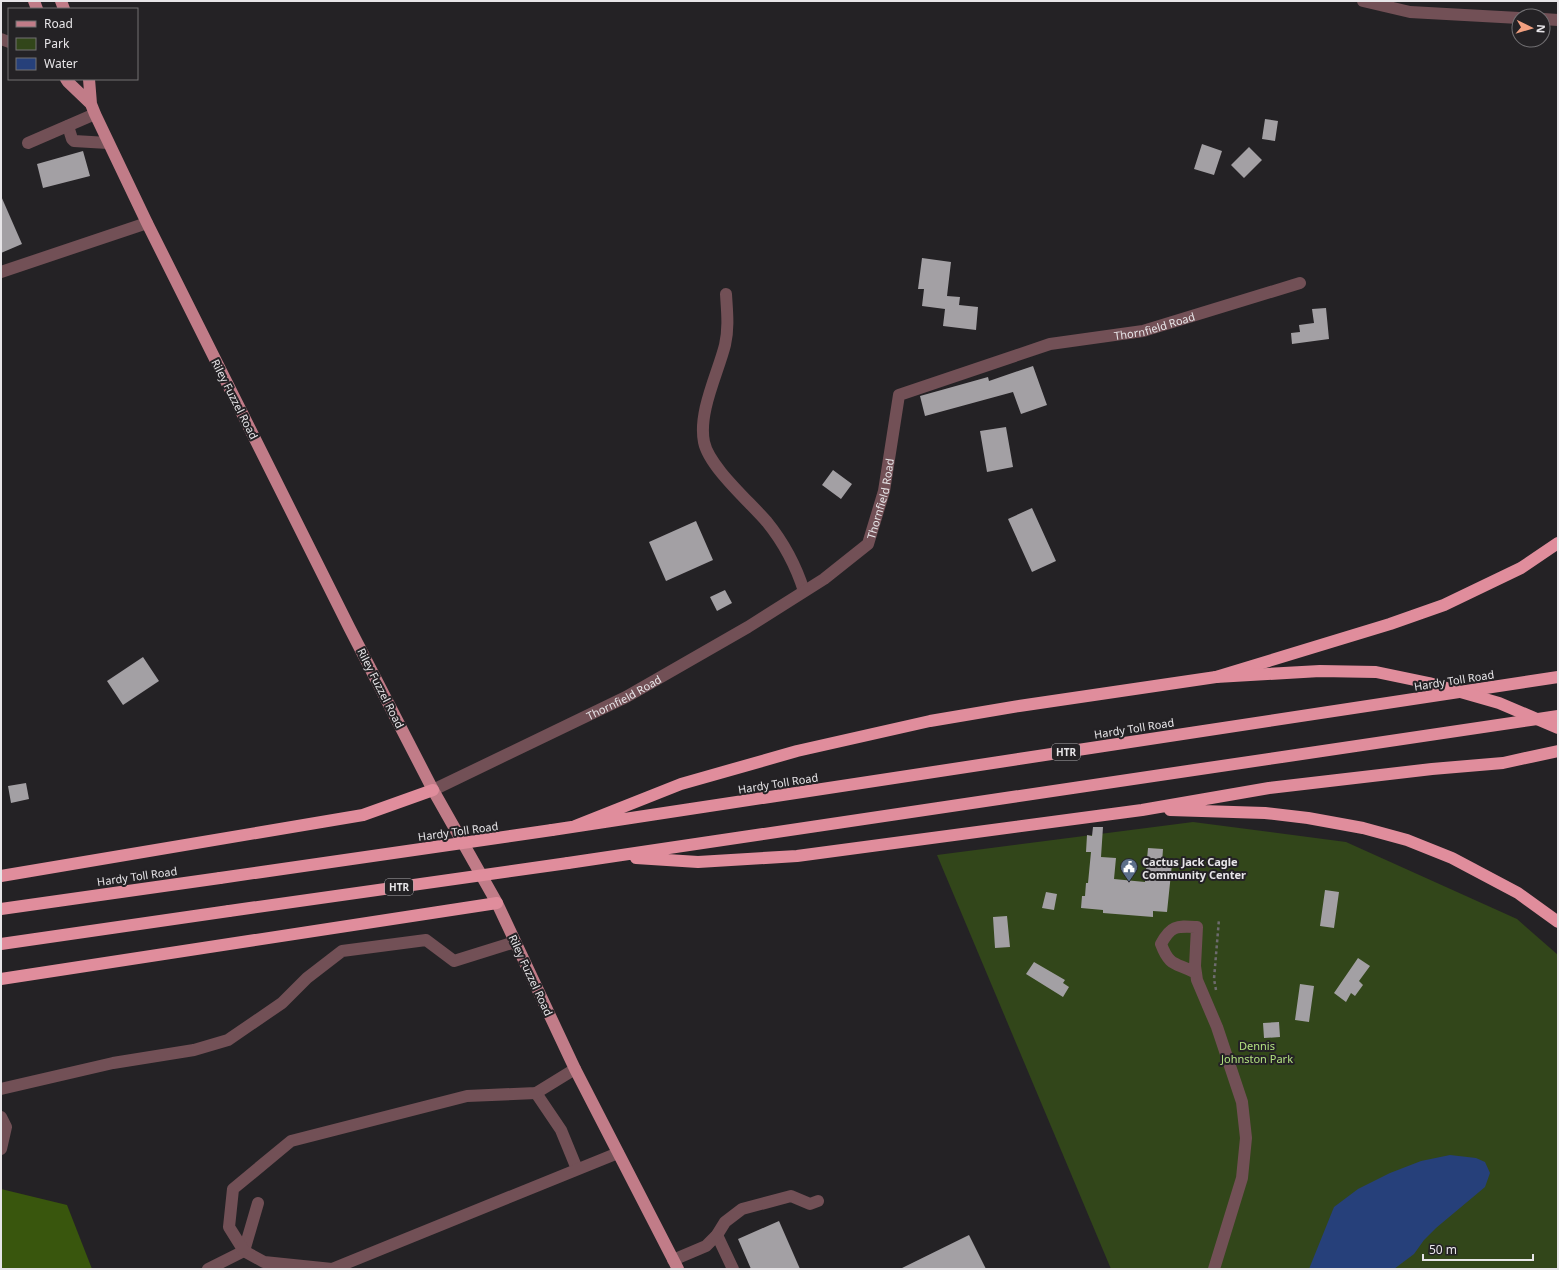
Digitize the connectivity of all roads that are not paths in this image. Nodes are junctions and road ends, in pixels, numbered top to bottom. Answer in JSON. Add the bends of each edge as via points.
{"nodes":[{"id":1,"x":1363,"y":1,"type":"edge"},
{"id":2,"x":1511,"y":18,"type":"edge"},
{"id":3,"x":67,"y":80,"type":"edge"},
{"id":4,"x":89,"y":80,"type":"edge"},
{"id":5,"x":93,"y":109,"type":"junction"},
{"id":6,"x":68,"y":126,"type":"junction"},
{"id":7,"x":28,"y":143,"type":"dead end"},
{"id":8,"x":108,"y":143,"type":"junction"},
{"id":9,"x":147,"y":223,"type":"junction"},
{"id":10,"x":1,"y":272,"type":"edge"},
{"id":11,"x":1300,"y":283,"type":"dead end"},
{"id":12,"x":726,"y":294,"type":"dead end"},
{"id":13,"x":1558,"y":543,"type":"edge"},
{"id":14,"x":804,"y":591,"type":"junction"},
{"id":15,"x":1216,"y":677,"type":"junction"},
{"id":16,"x":1558,"y":677,"type":"edge"},
{"id":17,"x":1558,"y":716,"type":"edge"},
{"id":18,"x":1558,"y":728,"type":"edge"},
{"id":19,"x":1558,"y":751,"type":"edge"},
{"id":20,"x":434,"y":790,"type":"junction"},
{"id":21,"x":1142,"y":810,"type":"junction"},
{"id":22,"x":575,"y":826,"type":"junction"},
{"id":23,"x":609,"y":857,"type":"junction"},
{"id":24,"x":1,"y":876,"type":"edge"},
{"id":25,"x":496,"y":903,"type":"junction"},
{"id":26,"x":1,"y":909,"type":"edge"},
{"id":27,"x":1558,"y":922,"type":"edge"},
{"id":28,"x":515,"y":942,"type":"junction"},
{"id":29,"x":1,"y":944,"type":"edge"},
{"id":30,"x":1196,"y":973,"type":"dead end"},
{"id":31,"x":1,"y":979,"type":"edge"},
{"id":32,"x":575,"y":1069,"type":"junction"},
{"id":33,"x":1,"y":1089,"type":"edge"},
{"id":34,"x":536,"y":1093,"type":"junction"},
{"id":35,"x":1,"y":1117,"type":"edge"},
{"id":36,"x":1,"y":1149,"type":"edge"},
{"id":37,"x":618,"y":1153,"type":"junction"},
{"id":38,"x":577,"y":1170,"type":"junction"},
{"id":39,"x":818,"y":1201,"type":"dead end"},
{"id":40,"x":258,"y":1203,"type":"dead end"},
{"id":41,"x":717,"y":1236,"type":"junction"},
{"id":42,"x":244,"y":1251,"type":"junction"},
{"id":43,"x":675,"y":1265,"type":"edge"},
{"id":44,"x":208,"y":1269,"type":"edge"},
{"id":45,"x":332,"y":1269,"type":"edge"},
{"id":46,"x":733,"y":1269,"type":"edge"},
{"id":47,"x":1214,"y":1269,"type":"edge"}],
"edges":[{"from":1,"to":2,"type":"street","via":[[1410,12]]},
{"from":3,"to":5,"type":"main road","name":"Riley Fuzzel Road"},
{"from":4,"to":5,"type":"main road","name":"Riley Fuzzel Road"},
{"from":5,"to":6,"type":"street"},
{"from":5,"to":8,"type":"main road","name":"Riley Fuzzel Road"},
{"from":6,"to":7,"type":"street"},
{"from":6,"to":8,"type":"street","via":[[74,141]]},
{"from":8,"to":9,"type":"main road","name":"Riley Fuzzel Road"},
{"from":9,"to":10,"type":"street"},
{"from":9,"to":20,"type":"main road","name":"Riley Fuzzel Road","via":[[349,627]]},
{"from":11,"to":14,"type":"street","name":"Thornfield Road","via":[[1143,331],[1050,344],[899,395],[884,491],[868,544],[824,579]]},
{"from":12,"to":14,"type":"street","via":[[728,325],[720,362],[709,393],[703,426],[704,444],[719,469],[768,523],[790,555]]},
{"from":13,"to":15,"type":"highway","bridge":true,"via":[[1521,568],[1444,605]]},
{"from":14,"to":20,"type":"street","name":"Thornfield Road","via":[[748,627],[626,697]]},
{"from":15,"to":18,"type":"highway","bridge":true,"via":[[1320,671],[1376,672],[1428,683],[1499,703]]},
{"from":15,"to":22,"type":"highway","via":[[930,721],[797,751],[681,784]]},
{"from":16,"to":22,"type":"highway","name":"Hardy Toll Road","number":"HTR"},
{"from":17,"to":23,"type":"highway","number":"HTR"},
{"from":19,"to":21,"type":"highway","via":[[1503,763],[1269,788]]},
{"from":20,"to":24,"type":"highway","via":[[363,815]]},
{"from":20,"to":25,"type":"main road","name":"Riley Fuzzel Road"},
{"from":21,"to":23,"type":"highway","via":[[796,856],[698,862]]},
{"from":21,"to":27,"type":"highway","via":[[1266,813],[1363,828],[1407,840],[1452,858],[1518,893]]},
{"from":22,"to":26,"type":"highway","name":"Hardy Toll Road","number":"HTR","bridge":true},
{"from":23,"to":29,"type":"highway","number":"HTR","bridge":true},
{"from":25,"to":28,"type":"main road","name":"Riley Fuzzel Road"},
{"from":25,"to":31,"type":"highway"},
{"from":28,"to":32,"type":"main road","name":"Riley Fuzzel Road"},
{"from":28,"to":33,"type":"street","via":[[454,961],[426,940],[342,951],[306,978],[282,1003],[228,1040],[194,1050],[113,1063]]},
{"from":30,"to":47,"type":"street","via":[[1242,1102],[1246,1138],[1242,1178]]},
{"from":32,"to":34,"type":"street"},
{"from":32,"to":37,"type":"main road","name":"Riley Fuzzel Road"},
{"from":34,"to":38,"type":"street","via":[[562,1130]]},
{"from":34,"to":42,"type":"street","via":[[467,1096],[291,1141],[233,1189],[229,1227]]},
{"from":35,"to":36,"type":"street","via":[[6,1127]]},
{"from":37,"to":38,"type":"street"},
{"from":37,"to":43,"type":"main road","name":"Riley Fuzzel Road"},
{"from":38,"to":45,"type":"street"},
{"from":39,"to":41,"type":"street","via":[[810,1204],[791,1196],[742,1209],[725,1222]]},
{"from":40,"to":42,"type":"street"},
{"from":41,"to":43,"type":"street"},
{"from":41,"to":46,"type":"street"},
{"from":42,"to":44,"type":"street"},
{"from":42,"to":45,"type":"street","via":[[264,1262]]}]}
